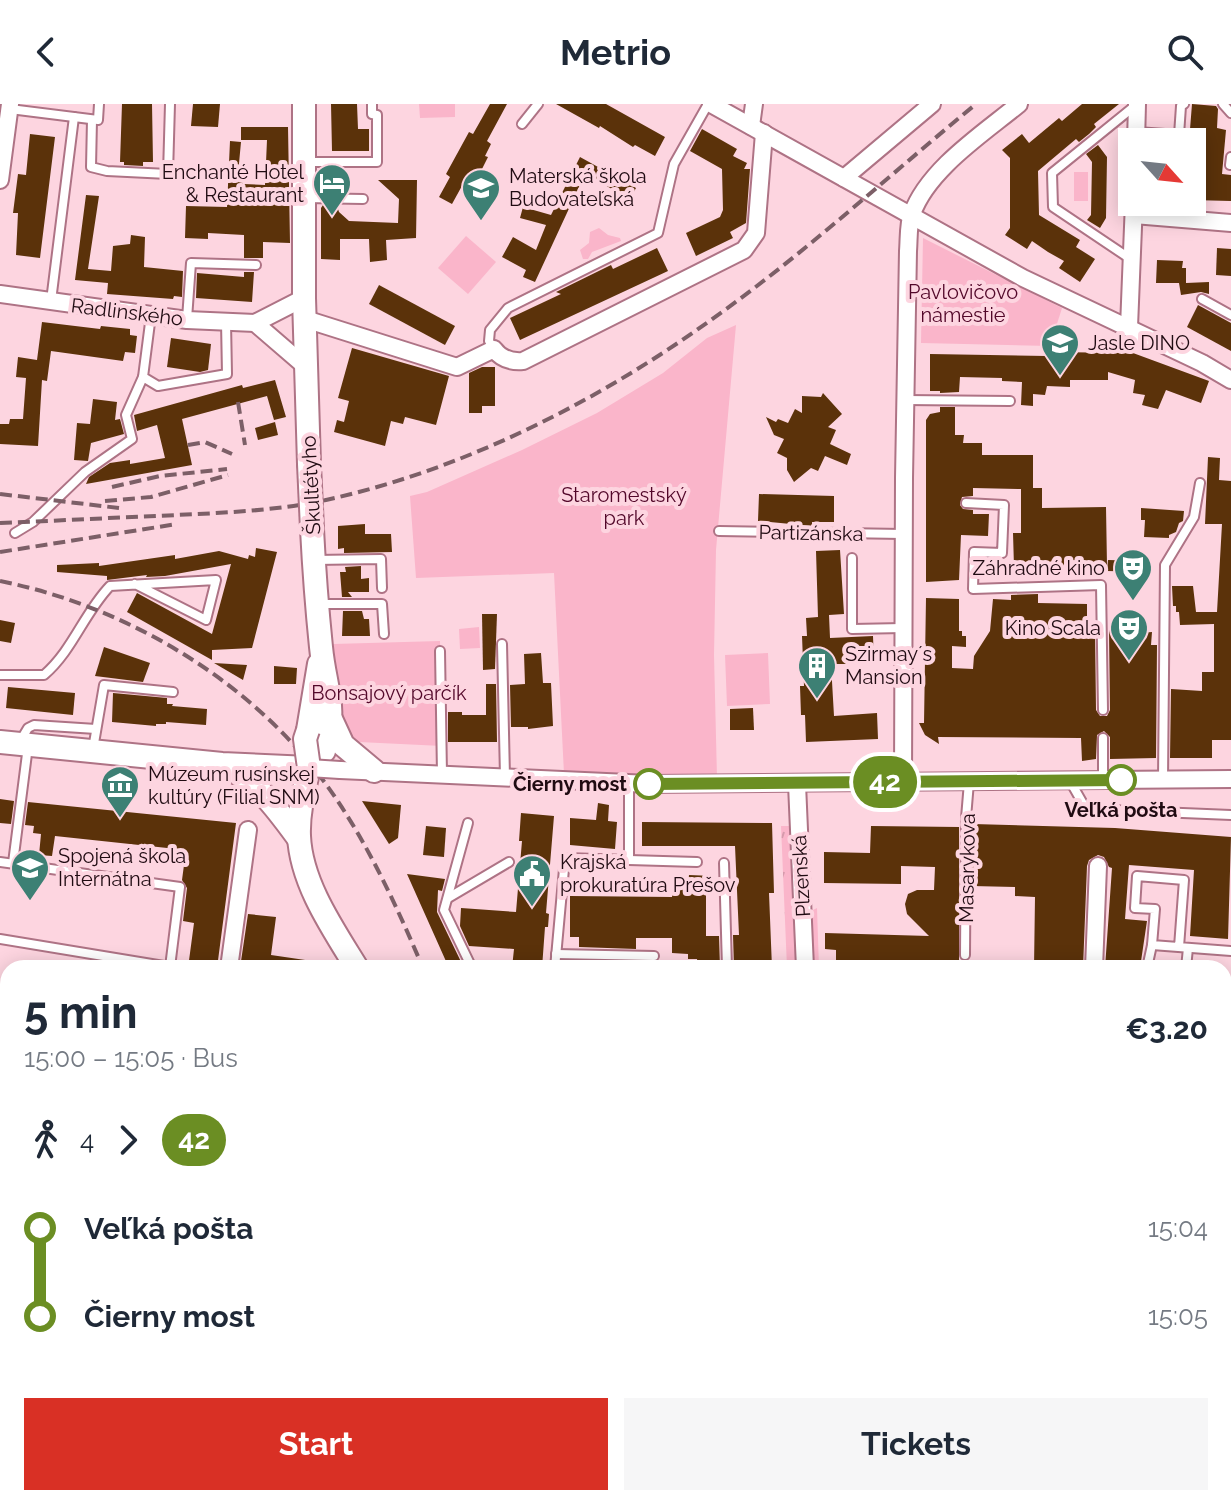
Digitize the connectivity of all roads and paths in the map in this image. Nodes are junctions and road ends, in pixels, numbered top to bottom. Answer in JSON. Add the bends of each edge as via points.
{"nodes":[{"id":1,"x":99,"y":104,"type":"edge"},
{"id":2,"x":170,"y":104,"type":"edge"},
{"id":3,"x":304,"y":104,"type":"edge"},
{"id":4,"x":372,"y":104,"type":"edge"},
{"id":5,"x":538,"y":104,"type":"edge"},
{"id":6,"x":710,"y":104,"type":"edge"},
{"id":7,"x":754,"y":104,"type":"edge"},
{"id":8,"x":932,"y":104,"type":"edge"},
{"id":9,"x":1019,"y":104,"type":"edge"},
{"id":10,"x":1137,"y":104,"type":"edge"},
{"id":11,"x":1184,"y":104,"type":"edge"},
{"id":12,"x":1223,"y":104,"type":"edge"},
{"id":13,"x":10,"y":106,"type":"edge"},
{"id":14,"x":1231,"y":113,"type":"edge"},
{"id":15,"x":74,"y":117,"type":"junction"},
{"id":16,"x":92,"y":120,"type":"junction"},
{"id":17,"x":522,"y":124,"type":"dead end"},
{"id":18,"x":1136,"y":128,"type":"edge"},
{"id":19,"x":1179,"y":128,"type":"edge"},
{"id":20,"x":757,"y":129,"type":"junction"},
{"id":21,"x":1231,"y":157,"type":"edge"},
{"id":22,"x":304,"y":162,"type":"junction"},
{"id":23,"x":1230,"y":165,"type":"edge"},
{"id":24,"x":844,"y":178,"type":"junction"},
{"id":25,"x":0,"y":180,"type":"edge"},
{"id":26,"x":304,"y":198,"type":"junction"},
{"id":27,"x":363,"y":199,"type":"dead end"},
{"id":28,"x":912,"y":214,"type":"junction"},
{"id":29,"x":1134,"y":216,"type":"edge"},
{"id":30,"x":1182,"y":216,"type":"edge"},
{"id":31,"x":1231,"y":223,"type":"edge"},
{"id":32,"x":1132,"y":260,"type":"junction"},
{"id":33,"x":256,"y":265,"type":"dead end"},
{"id":34,"x":0,"y":294,"type":"edge"},
{"id":35,"x":1202,"y":299,"type":"dead end"},
{"id":36,"x":51,"y":302,"type":"junction"},
{"id":37,"x":304,"y":309,"type":"junction"},
{"id":38,"x":151,"y":315,"type":"junction"},
{"id":39,"x":1231,"y":315,"type":"edge"},
{"id":40,"x":187,"y":320,"type":"junction"},
{"id":41,"x":226,"y":322,"type":"junction"},
{"id":42,"x":255,"y":323,"type":"junction"},
{"id":43,"x":1129,"y":327,"type":"junction"},
{"id":44,"x":494,"y":349,"type":"junction"},
{"id":45,"x":306,"y":367,"type":"junction"},
{"id":46,"x":143,"y":377,"type":"junction"},
{"id":47,"x":1231,"y":380,"type":"edge"},
{"id":48,"x":905,"y":400,"type":"junction"},
{"id":49,"x":1010,"y":401,"type":"dead end"},
{"id":50,"x":1200,"y":483,"type":"dead end"},
{"id":51,"x":966,"y":503,"type":"dead end"},
{"id":52,"x":719,"y":531,"type":"dead end"},
{"id":53,"x":15,"y":533,"type":"dead end"},
{"id":54,"x":903,"y":534,"type":"junction"},
{"id":55,"x":852,"y":558,"type":"dead end"},
{"id":56,"x":314,"y":560,"type":"junction"},
{"id":57,"x":135,"y":584,"type":"junction"},
{"id":58,"x":382,"y":588,"type":"dead end"},
{"id":59,"x":318,"y":604,"type":"junction"},
{"id":60,"x":903,"y":628,"type":"junction"},
{"id":61,"x":384,"y":634,"type":"dead end"},
{"id":62,"x":502,"y":644,"type":"dead end"},
{"id":63,"x":321,"y":651,"type":"junction"},
{"id":64,"x":440,"y":651,"type":"dead end"},
{"id":65,"x":0,"y":675,"type":"edge"},
{"id":66,"x":173,"y":692,"type":"dead end"},
{"id":67,"x":1103,"y":710,"type":"dead end"},
{"id":68,"x":331,"y":719,"type":"junction"},
{"id":69,"x":96,"y":729,"type":"junction"},
{"id":70,"x":1103,"y":738,"type":"dead end"},
{"id":71,"x":16,"y":743,"type":"edge"},
{"id":72,"x":93,"y":752,"type":"junction"},
{"id":73,"x":317,"y":759,"type":"junction"},
{"id":74,"x":222,"y":764,"type":"junction"},
{"id":75,"x":374,"y":771,"type":"junction"},
{"id":76,"x":442,"y":774,"type":"junction"},
{"id":77,"x":505,"y":778,"type":"junction"},
{"id":78,"x":1231,"y":779,"type":"edge"},
{"id":79,"x":1070,"y":780,"type":"junction"},
{"id":80,"x":1103,"y":780,"type":"junction"},
{"id":81,"x":1163,"y":780,"type":"junction"},
{"id":82,"x":969,"y":781,"type":"junction"},
{"id":83,"x":903,"y":782,"type":"junction"},
{"id":84,"x":629,"y":783,"type":"junction"},
{"id":85,"x":797,"y":784,"type":"junction"},
{"id":86,"x":1231,"y":815,"type":"edge"},
{"id":87,"x":468,"y":823,"type":"dead end"},
{"id":88,"x":299,"y":828,"type":"junction"},
{"id":89,"x":248,"y":830,"type":"dead end"},
{"id":90,"x":629,"y":860,"type":"junction"},
{"id":91,"x":0,"y":862,"type":"edge"},
{"id":92,"x":509,"y":862,"type":"dead end"},
{"id":93,"x":697,"y":862,"type":"dead end"},
{"id":94,"x":13,"y":863,"type":"junction"},
{"id":95,"x":724,"y":863,"type":"dead end"},
{"id":96,"x":1098,"y":866,"type":"dead end"},
{"id":97,"x":448,"y":898,"type":"junction"},
{"id":98,"x":0,"y":939,"type":"edge"},
{"id":99,"x":1152,"y":945,"type":"junction"},
{"id":100,"x":1184,"y":948,"type":"junction"},
{"id":101,"x":1231,"y":951,"type":"edge"},
{"id":102,"x":556,"y":954,"type":"junction"},
{"id":103,"x":965,"y":955,"type":"dead end"},
{"id":104,"x":654,"y":956,"type":"dead end"},
{"id":105,"x":128,"y":960,"type":"edge"},
{"id":106,"x":171,"y":960,"type":"edge"},
{"id":107,"x":230,"y":960,"type":"edge"},
{"id":108,"x":352,"y":960,"type":"edge"},
{"id":109,"x":468,"y":960,"type":"edge"},
{"id":110,"x":556,"y":960,"type":"edge"},
{"id":111,"x":727,"y":960,"type":"edge"},
{"id":112,"x":805,"y":960,"type":"edge"},
{"id":113,"x":1094,"y":960,"type":"edge"},
{"id":114,"x":1149,"y":960,"type":"edge"},
{"id":115,"x":1185,"y":960,"type":"edge"}],
"edges":[{"from":1,"to":16,"type":"lane","via":[[98,120]]},
{"from":2,"to":16,"type":"lane","via":[[168,174],[91,167]]},
{"from":3,"to":22,"type":"street","name":"Škultétyho"},
{"from":4,"to":22,"type":"lane","via":[[372,114],[377,115],[377,162]]},
{"from":5,"to":17,"type":"lane"},
{"from":6,"to":20,"type":"street"},
{"from":6,"to":44,"type":"lane","via":[[674,164],[658,233],[508,308],[490,330]]},
{"from":7,"to":20,"type":"street"},
{"from":8,"to":24,"type":"street"},
{"from":9,"to":28,"type":"street","via":[[946,165]]},
{"from":10,"to":18,"type":"street"},
{"from":10,"to":32,"type":"lane","via":[[1052,173],[1053,207]]},
{"from":11,"to":19,"type":"lane"},
{"from":12,"to":14,"type":"lane"},
{"from":13,"to":15,"type":"lane"},
{"from":13,"to":25,"type":"street"},
{"from":15,"to":16,"type":"lane"},
{"from":15,"to":36,"type":"lane"},
{"from":20,"to":24,"type":"street"},
{"from":20,"to":44,"type":"street","via":[[756,233],[744,250],[523,361],[512,362]]},
{"from":21,"to":23,"type":"lane"},
{"from":22,"to":26,"type":"street","name":"Škultétyho"},
{"from":24,"to":28,"type":"street"},
{"from":26,"to":27,"type":"lane"},
{"from":26,"to":37,"type":"street","name":"Škultétyho"},
{"from":28,"to":43,"type":"street","via":[[1023,278]]},
{"from":28,"to":48,"type":"street"},
{"from":29,"to":32,"type":"street"},
{"from":30,"to":31,"type":"street"},
{"from":32,"to":43,"type":"street"},
{"from":33,"to":40,"type":"lane","via":[[191,263]]},
{"from":34,"to":36,"type":"street","name":"Radlinského"},
{"from":35,"to":39,"type":"lane"},
{"from":36,"to":38,"type":"street","name":"Radlinského"},
{"from":37,"to":42,"type":"street","name":"Radlinského"},
{"from":37,"to":44,"type":"street","via":[[457,367]]},
{"from":37,"to":45,"type":"street","name":"Škultétyho"},
{"from":38,"to":40,"type":"street","name":"Radlinského"},
{"from":38,"to":46,"type":"lane"},
{"from":40,"to":41,"type":"street","name":"Radlinského"},
{"from":41,"to":42,"type":"street","name":"Radlinského"},
{"from":41,"to":46,"type":"lane","via":[[227,374],[158,386]]},
{"from":42,"to":45,"type":"street"},
{"from":43,"to":47,"type":"street"},
{"from":45,"to":56,"type":"street","name":"Škultétyho","bridge":true},
{"from":46,"to":53,"type":"lane","via":[[126,415],[132,439]]},
{"from":48,"to":49,"type":"lane"},
{"from":48,"to":54,"type":"street"},
{"from":50,"to":81,"type":"lane","via":[[1194,517],[1165,565]]},
{"from":51,"to":67,"type":"lane","via":[[1004,505],[1002,553],[974,552],[973,589],[1101,585]]},
{"from":52,"to":54,"type":"lane","name":"Partizánska"},
{"from":54,"to":60,"type":"street"},
{"from":55,"to":60,"type":"lane","via":[[852,629]]},
{"from":56,"to":58,"type":"lane","via":[[381,559]]},
{"from":56,"to":59,"type":"street","name":"Škultétyho"},
{"from":57,"to":57,"type":"lane","via":[[148,583],[216,580],[206,620]]},
{"from":57,"to":65,"type":"lane","via":[[110,586],[65,654],[44,675]]},
{"from":59,"to":61,"type":"lane","via":[[382,604]]},
{"from":59,"to":63,"type":"street","name":"Škultétyho"},
{"from":60,"to":83,"type":"street"},
{"from":62,"to":77,"type":"lane"},
{"from":63,"to":68,"type":"street","name":"Škultétyho"},
{"from":63,"to":73,"type":"street","name":"Škultétyho","bridge":true,"via":[[305,739]]},
{"from":64,"to":76,"type":"lane"},
{"from":66,"to":69,"type":"lane","via":[[104,685]]},
{"from":68,"to":73,"type":"street","name":"Škultétyho"},
{"from":68,"to":75,"type":"street","via":[[343,745]]},
{"from":69,"to":71,"type":"lane","via":[[31,725]]},
{"from":69,"to":72,"type":"lane"},
{"from":70,"to":80,"type":"lane"},
{"from":71,"to":72,"type":"street"},
{"from":71,"to":94,"type":"lane"},
{"from":72,"to":74,"type":"street"},
{"from":73,"to":74,"type":"street"},
{"from":73,"to":75,"type":"street","bridge":true,"via":[[340,770]]},
{"from":73,"to":88,"type":"street"},
{"from":74,"to":88,"type":"street","via":[[243,775]]},
{"from":75,"to":76,"type":"street"},
{"from":76,"to":77,"type":"street"},
{"from":77,"to":84,"type":"street"},
{"from":78,"to":81,"type":"street"},
{"from":79,"to":80,"type":"street"},
{"from":79,"to":82,"type":"street"},
{"from":79,"to":86,"type":"lane","via":[[1086,809]]},
{"from":80,"to":81,"type":"street"},
{"from":82,"to":83,"type":"street"},
{"from":82,"to":103,"type":"lane","name":"Masarykova"},
{"from":83,"to":85,"type":"street"},
{"from":84,"to":85,"type":"street"},
{"from":84,"to":90,"type":"lane"},
{"from":85,"to":112,"type":"street","name":"Plzenská"},
{"from":87,"to":97,"type":"lane"},
{"from":88,"to":108,"type":"street","via":[[308,877]]},
{"from":89,"to":107,"type":"street"},
{"from":90,"to":93,"type":"lane"},
{"from":90,"to":102,"type":"lane","via":[[565,858]]},
{"from":91,"to":94,"type":"lane"},
{"from":92,"to":97,"type":"lane"},
{"from":94,"to":106,"type":"lane","via":[[180,887]]},
{"from":95,"to":111,"type":"lane"},
{"from":96,"to":113,"type":"street","via":[[1092,895]]},
{"from":97,"to":109,"type":"lane","via":[[444,910]]},
{"from":98,"to":105,"type":"lane"},
{"from":99,"to":100,"type":"lane"},
{"from":99,"to":100,"type":"lane","via":[[1155,909],[1135,908],[1137,876],[1184,880]]},
{"from":99,"to":114,"type":"lane"},
{"from":100,"to":101,"type":"lane"},
{"from":100,"to":115,"type":"lane"},
{"from":102,"to":104,"type":"lane"},
{"from":102,"to":110,"type":"lane"}]}
